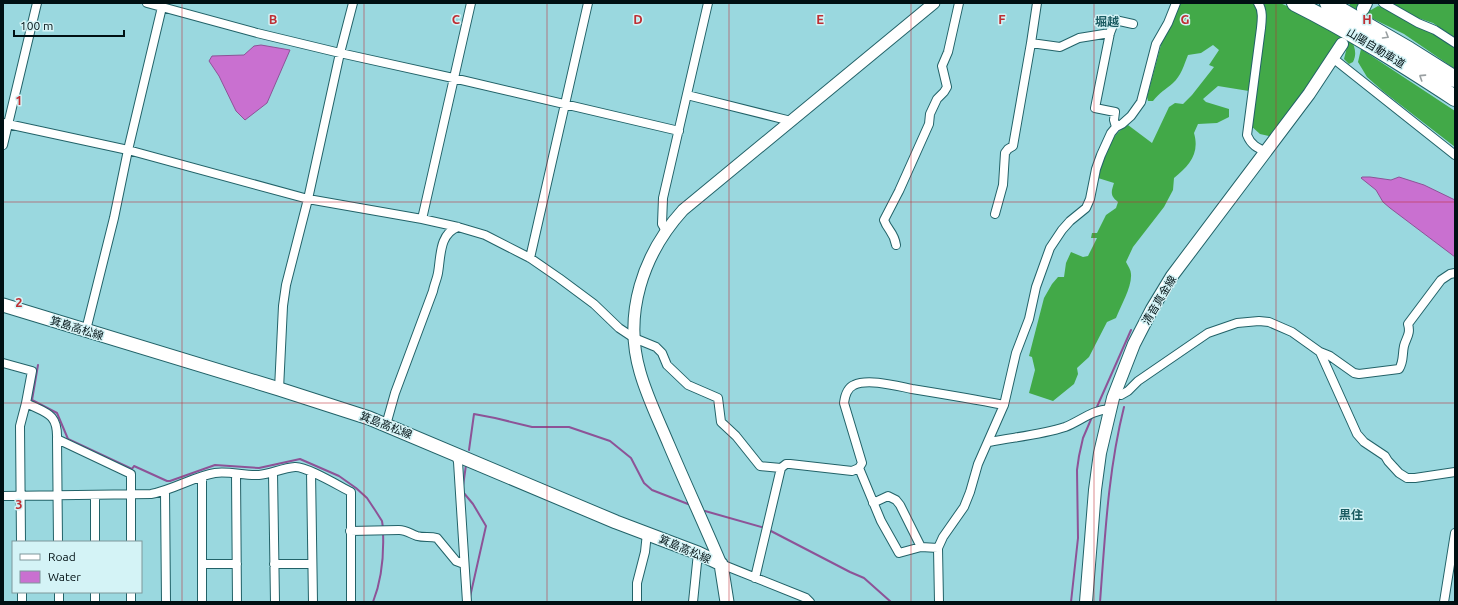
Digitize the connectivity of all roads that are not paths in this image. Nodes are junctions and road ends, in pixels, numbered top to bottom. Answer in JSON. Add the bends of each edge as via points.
{"nodes":[{"id":1,"x":37,"y":3,"type":"edge"},
{"id":2,"x":147,"y":3,"type":"edge"},
{"id":3,"x":353,"y":3,"type":"edge"},
{"id":4,"x":471,"y":3,"type":"edge"},
{"id":5,"x":588,"y":3,"type":"edge"},
{"id":6,"x":708,"y":3,"type":"edge"},
{"id":7,"x":934,"y":3,"type":"edge"},
{"id":8,"x":959,"y":3,"type":"edge"},
{"id":9,"x":1037,"y":3,"type":"edge"},
{"id":10,"x":1176,"y":3,"type":"edge"},
{"id":11,"x":1258,"y":3,"type":"edge"},
{"id":12,"x":1295,"y":3,"type":"edge"},
{"id":13,"x":1328,"y":3,"type":"edge"},
{"id":14,"x":1383,"y":3,"type":"edge"},
{"id":15,"x":162,"y":7,"type":"junction"},
{"id":16,"x":1133,"y":24,"type":"dead end"},
{"id":17,"x":1110,"y":32,"type":"junction"},
{"id":18,"x":1031,"y":43,"type":"junction"},
{"id":19,"x":1455,"y":43,"type":"edge"},
{"id":20,"x":1342,"y":44,"type":"dead end"},
{"id":21,"x":340,"y":53,"type":"junction"},
{"id":22,"x":1334,"y":59,"type":"junction"},
{"id":23,"x":453,"y":78,"type":"junction"},
{"id":24,"x":1455,"y":79,"type":"edge"},
{"id":25,"x":687,"y":94,"type":"junction"},
{"id":26,"x":1455,"y":98,"type":"edge"},
{"id":27,"x":566,"y":104,"type":"junction"},
{"id":28,"x":791,"y":121,"type":"junction"},
{"id":29,"x":5,"y":123,"type":"edge"},
{"id":30,"x":1116,"y":126,"type":"junction"},
{"id":31,"x":678,"y":131,"type":"junction"},
{"id":32,"x":3,"y":145,"type":"edge"},
{"id":33,"x":128,"y":150,"type":"junction"},
{"id":34,"x":1266,"y":152,"type":"junction"},
{"id":35,"x":1455,"y":155,"type":"edge"},
{"id":36,"x":308,"y":199,"type":"junction"},
{"id":37,"x":995,"y":214,"type":"dead end"},
{"id":38,"x":422,"y":219,"type":"junction"},
{"id":39,"x":458,"y":227,"type":"junction"},
{"id":40,"x":666,"y":231,"type":"junction"},
{"id":41,"x":896,"y":245,"type":"dead end"},
{"id":42,"x":530,"y":258,"type":"junction"},
{"id":43,"x":1455,"y":273,"type":"edge"},
{"id":44,"x":3,"y":305,"type":"edge"},
{"id":45,"x":86,"y":330,"type":"junction"},
{"id":46,"x":634,"y":338,"type":"junction"},
{"id":47,"x":1320,"y":352,"type":"junction"},
{"id":48,"x":3,"y":363,"type":"edge"},
{"id":49,"x":279,"y":389,"type":"junction"},
{"id":50,"x":1115,"y":393,"type":"junction"},
{"id":51,"x":26,"y":403,"type":"junction"},
{"id":52,"x":1004,"y":405,"type":"junction"},
{"id":53,"x":1101,"y":410,"type":"junction"},
{"id":54,"x":386,"y":424,"type":"junction"},
{"id":55,"x":57,"y":439,"type":"junction"},
{"id":56,"x":989,"y":442,"type":"junction"},
{"id":57,"x":456,"y":454,"type":"junction"},
{"id":58,"x":781,"y":468,"type":"junction"},
{"id":59,"x":859,"y":468,"type":"junction"},
{"id":60,"x":311,"y":472,"type":"junction"},
{"id":61,"x":1455,"y":472,"type":"edge"},
{"id":62,"x":273,"y":473,"type":"junction"},
{"id":63,"x":236,"y":474,"type":"junction"},
{"id":64,"x":202,"y":477,"type":"junction"},
{"id":65,"x":165,"y":491,"type":"junction"},
{"id":66,"x":58,"y":495,"type":"junction"},
{"id":67,"x":95,"y":495,"type":"junction"},
{"id":68,"x":132,"y":495,"type":"junction"},
{"id":69,"x":3,"y":496,"type":"edge"},
{"id":70,"x":21,"y":496,"type":"junction"},
{"id":71,"x":874,"y":503,"type":"junction"},
{"id":72,"x":350,"y":531,"type":"junction"},
{"id":73,"x":647,"y":533,"type":"junction"},
{"id":74,"x":1455,"y":533,"type":"edge"},
{"id":75,"x":21,"y":541,"type":"edge"},
{"id":76,"x":58,"y":541,"type":"edge"},
{"id":77,"x":95,"y":541,"type":"edge"},
{"id":78,"x":131,"y":541,"type":"edge"},
{"id":79,"x":921,"y":547,"type":"junction"},
{"id":80,"x":938,"y":548,"type":"junction"},
{"id":81,"x":698,"y":553,"type":"junction"},
{"id":82,"x":202,"y":564,"type":"junction"},
{"id":83,"x":237,"y":564,"type":"junction"},
{"id":84,"x":274,"y":564,"type":"junction"},
{"id":85,"x":312,"y":564,"type":"junction"},
{"id":86,"x":464,"y":564,"type":"junction"},
{"id":87,"x":721,"y":564,"type":"junction"},
{"id":88,"x":755,"y":578,"type":"junction"},
{"id":89,"x":166,"y":602,"type":"edge"},
{"id":90,"x":202,"y":602,"type":"edge"},
{"id":91,"x":237,"y":602,"type":"edge"},
{"id":92,"x":274,"y":602,"type":"edge"},
{"id":93,"x":313,"y":602,"type":"edge"},
{"id":94,"x":351,"y":602,"type":"edge"},
{"id":95,"x":467,"y":602,"type":"edge"},
{"id":96,"x":637,"y":602,"type":"edge"},
{"id":97,"x":693,"y":602,"type":"edge"},
{"id":98,"x":727,"y":602,"type":"edge"},
{"id":99,"x":810,"y":602,"type":"edge"},
{"id":100,"x":815,"y":602,"type":"edge"},
{"id":101,"x":939,"y":602,"type":"edge"},
{"id":102,"x":1086,"y":602,"type":"edge"},
{"id":103,"x":1444,"y":602,"type":"edge"}],
"edges":[{"from":1,"to":29,"type":"street"},
{"from":2,"to":15,"type":"street"},
{"from":3,"to":21,"type":"street"},
{"from":4,"to":23,"type":"street"},
{"from":5,"to":27,"type":"street"},
{"from":6,"to":25,"type":"street"},
{"from":7,"to":28,"type":"street"},
{"from":8,"to":41,"type":"street","via":[[948,52],[942,66],[947,87],[937,99],[930,114],[929,124],[884,220],[893,233]]},
{"from":9,"to":18,"type":"street"},
{"from":10,"to":30,"type":"street","via":[[1156,44],[1141,102],[1131,116]]},
{"from":11,"to":34,"type":"street","via":[[1262,22],[1247,135],[1255,147]]},
{"from":26,"to":12,"type":"highway","name":"山陽自動車道","one_way":true,"via":[[1363,40]]},
{"from":13,"to":24,"type":"highway","name":"山陽自動車道","one_way":true},
{"from":14,"to":19,"type":"street"},
{"from":15,"to":21,"type":"street"},
{"from":15,"to":33,"type":"street"},
{"from":16,"to":17,"type":"street","via":[[1115,20]]},
{"from":17,"to":18,"type":"street","via":[[1079,38],[1060,47]]},
{"from":17,"to":30,"type":"street","via":[[1095,108],[1115,112]]},
{"from":18,"to":37,"type":"street","via":[[1013,146],[1005,153],[1003,185]]},
{"from":20,"to":22,"type":"main road","name":"清音真金線"},
{"from":21,"to":23,"type":"street"},
{"from":21,"to":36,"type":"street"},
{"from":22,"to":34,"type":"main road","name":"清音真金線"},
{"from":22,"to":35,"type":"street"},
{"from":23,"to":27,"type":"street"},
{"from":23,"to":38,"type":"street"},
{"from":25,"to":28,"type":"street"},
{"from":25,"to":31,"type":"street"},
{"from":27,"to":31,"type":"street"},
{"from":27,"to":42,"type":"street"},
{"from":28,"to":40,"type":"street","via":[[683,210]]},
{"from":29,"to":32,"type":"street"},
{"from":29,"to":33,"type":"street"},
{"from":30,"to":52,"type":"street","via":[[1101,155],[1086,208],[1066,226],[1050,248],[1036,287],[1029,320],[1016,353]]},
{"from":31,"to":40,"type":"street","via":[[663,198],[662,224]]},
{"from":33,"to":36,"type":"street"},
{"from":33,"to":45,"type":"street"},
{"from":34,"to":50,"type":"main road","name":"清音真金線","via":[[1172,276],[1134,344]]},
{"from":36,"to":38,"type":"street"},
{"from":36,"to":49,"type":"street","via":[[286,285]]},
{"from":38,"to":39,"type":"street"},
{"from":39,"to":42,"type":"street","via":[[486,235]]},
{"from":39,"to":54,"type":"street","via":[[451,229],[443,243],[438,274]]},
{"from":40,"to":46,"type":"street","via":[[642,277],[634,314]]},
{"from":42,"to":46,"type":"street","via":[[594,304],[619,328]]},
{"from":43,"to":47,"type":"street","via":[[1441,280],[1408,324],[1409,336],[1399,369],[1354,373]]},
{"from":44,"to":45,"type":"main road","name":"箕島高松線"},
{"from":45,"to":49,"type":"main road","name":"箕島高松線"},
{"from":46,"to":58,"type":"street","via":[[656,347],[667,365],[688,385],[718,398],[720,422],[736,436],[760,466]]},
{"from":46,"to":87,"type":"street","via":[[639,371],[645,388]]},
{"from":47,"to":50,"type":"street","via":[[1279,325],[1259,321],[1237,323],[1208,334],[1138,381],[1122,395]]},
{"from":47,"to":61,"type":"street","via":[[1357,434],[1385,456],[1399,474],[1415,478]]},
{"from":48,"to":51,"type":"street","via":[[32,371]]},
{"from":49,"to":54,"type":"main road","name":"箕島高松線"},
{"from":50,"to":53,"type":"main road","name":"清音真金線"},
{"from":51,"to":55,"type":"street","via":[[52,416],[58,428]]},
{"from":51,"to":70,"type":"street","via":[[20,426]]},
{"from":52,"to":56,"type":"street"},
{"from":52,"to":59,"type":"street","via":[[881,384],[854,384],[846,393],[844,403],[862,463]]},
{"from":53,"to":56,"type":"street","via":[[1053,431]]},
{"from":53,"to":102,"type":"main road","name":"清音真金線","via":[[1102,439]]},
{"from":54,"to":57,"type":"main road","name":"箕島高松線"},
{"from":55,"to":66,"type":"street"},
{"from":55,"to":68,"type":"street","via":[[131,474]]},
{"from":56,"to":80,"type":"street","via":[[978,464],[964,506],[943,536]]},
{"from":57,"to":73,"type":"main road","name":"箕島高松線"},
{"from":57,"to":86,"type":"street"},
{"from":58,"to":59,"type":"street","via":[[786,464],[852,471]]},
{"from":58,"to":88,"type":"street"},
{"from":59,"to":71,"type":"street"},
{"from":60,"to":62,"type":"street","via":[[296,467]]},
{"from":60,"to":72,"type":"street","via":[[350,492]]},
{"from":60,"to":85,"type":"street"},
{"from":62,"to":63,"type":"street"},
{"from":62,"to":84,"type":"street"},
{"from":63,"to":64,"type":"street","via":[[216,473]]},
{"from":63,"to":83,"type":"street"},
{"from":64,"to":65,"type":"street"},
{"from":64,"to":82,"type":"street"},
{"from":65,"to":68,"type":"street"},
{"from":65,"to":89,"type":"street"},
{"from":66,"to":67,"type":"street"},
{"from":66,"to":70,"type":"street"},
{"from":66,"to":76,"type":"street"},
{"from":67,"to":68,"type":"street"},
{"from":67,"to":77,"type":"street"},
{"from":68,"to":78,"type":"street"},
{"from":69,"to":70,"type":"street"},
{"from":70,"to":75,"type":"street"},
{"from":71,"to":79,"type":"street","via":[[888,496],[896,500]]},
{"from":71,"to":79,"type":"street","via":[[898,554]]},
{"from":72,"to":86,"type":"street","via":[[405,530],[418,536],[437,538],[456,561]]},
{"from":72,"to":94,"type":"street"},
{"from":73,"to":81,"type":"main road","name":"箕島高松線"},
{"from":73,"to":96,"type":"street","via":[[637,583]]},
{"from":74,"to":103,"type":"street"},
{"from":79,"to":80,"type":"street"},
{"from":80,"to":101,"type":"street"},
{"from":81,"to":87,"type":"main road","name":"箕島高松線"},
{"from":81,"to":97,"type":"street"},
{"from":82,"to":83,"type":"street"},
{"from":82,"to":90,"type":"street"},
{"from":83,"to":91,"type":"street"},
{"from":84,"to":85,"type":"street"},
{"from":84,"to":92,"type":"street"},
{"from":85,"to":93,"type":"street"},
{"from":86,"to":95,"type":"street"},
{"from":87,"to":88,"type":"street"},
{"from":87,"to":98,"type":"main road","name":"箕島高松線"},
{"from":88,"to":99,"type":"street","via":[[806,598]]},
{"from":99,"to":100,"type":"street"}]}
